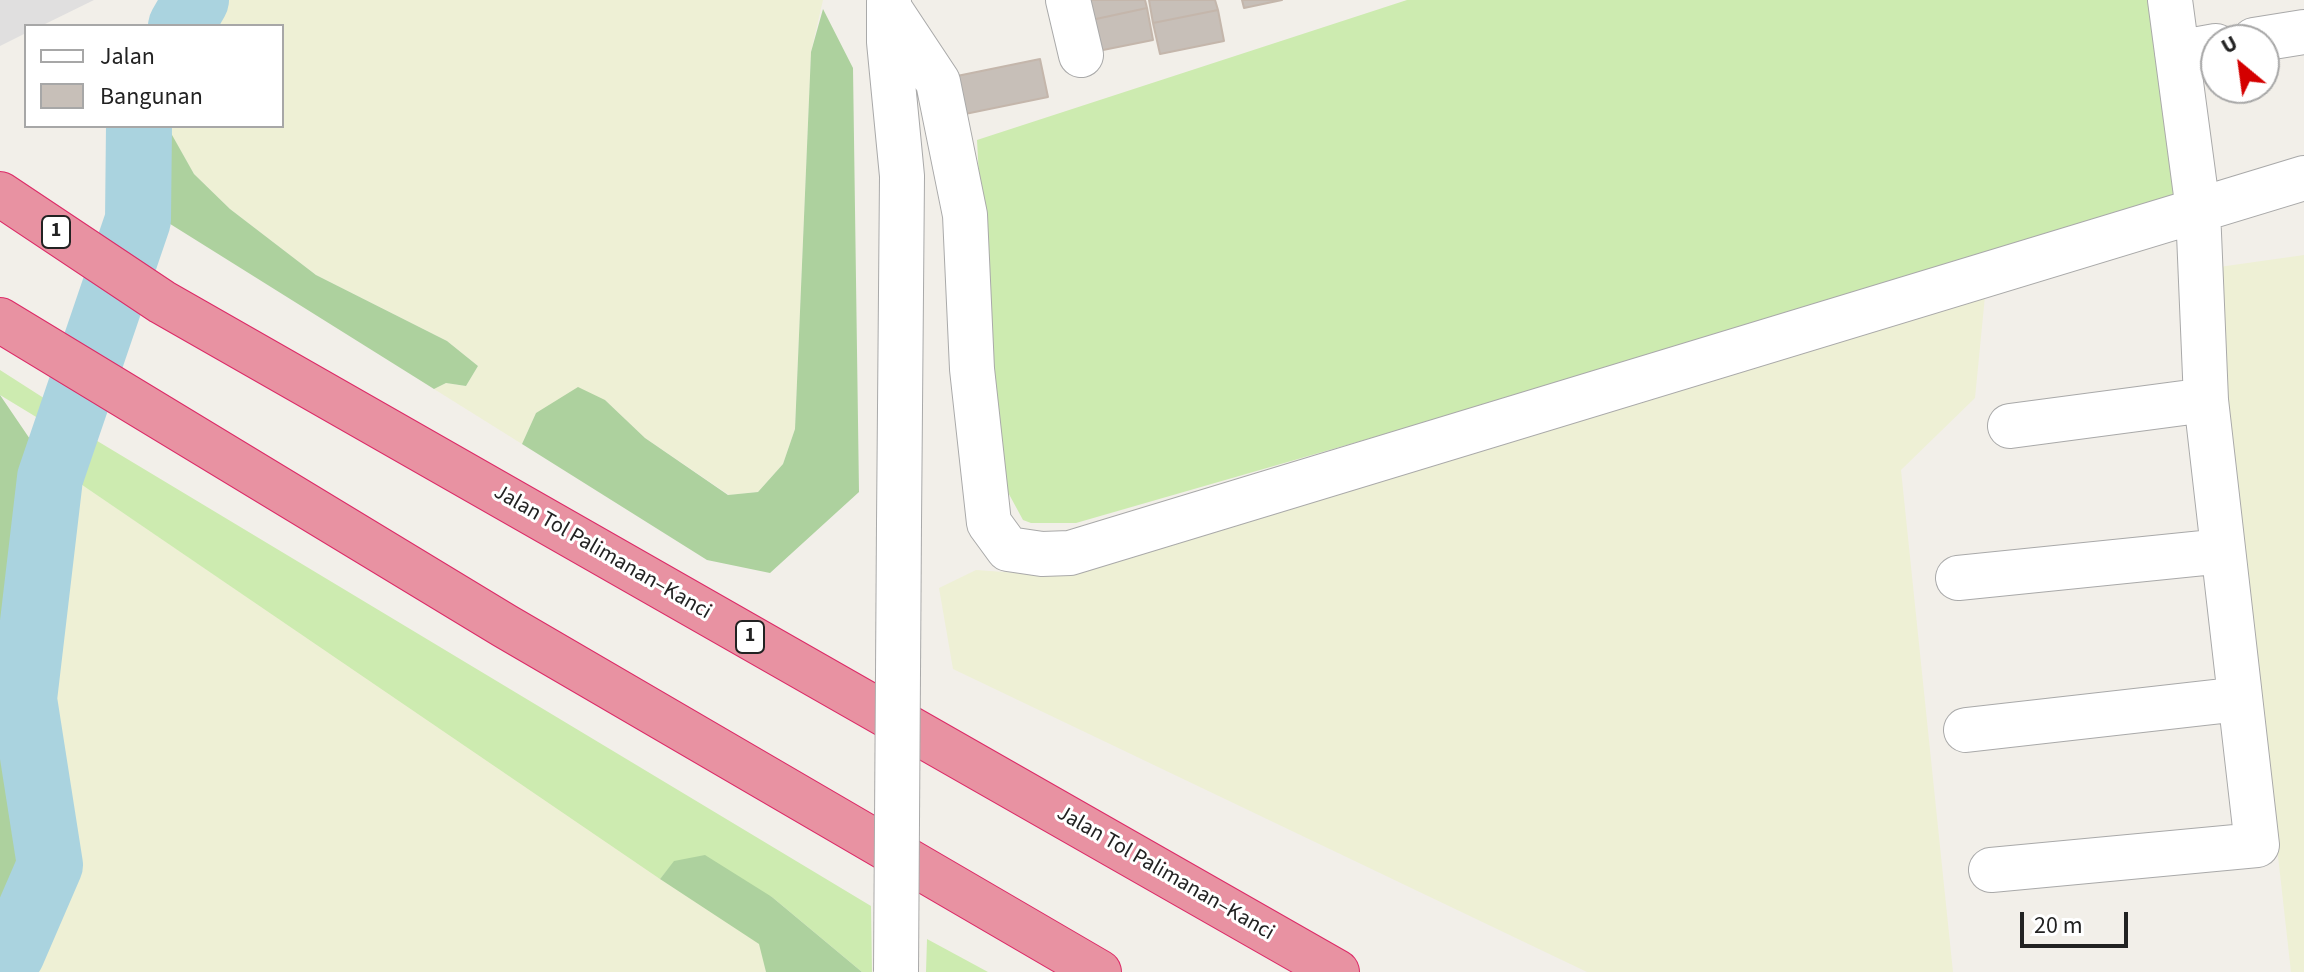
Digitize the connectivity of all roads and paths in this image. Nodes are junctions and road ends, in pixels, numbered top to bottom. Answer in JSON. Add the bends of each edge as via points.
{"nodes":[{"id":1,"x":1068,"y":0,"type":"edge"},
{"id":2,"x":2170,"y":0,"type":"edge"},
{"id":3,"x":889,"y":4,"type":"edge"},
{"id":4,"x":2304,"y":32,"type":"edge"},
{"id":5,"x":2280,"y":36,"type":"edge"},
{"id":6,"x":2196,"y":49,"type":"edge"},
{"id":7,"x":1081,"y":55,"type":"dead end"},
{"id":8,"x":2304,"y":178,"type":"edge"},
{"id":9,"x":0,"y":194,"type":"edge"},
{"id":10,"x":2198,"y":210,"type":"junction"},
{"id":11,"x":0,"y":320,"type":"edge"},
{"id":12,"x":2206,"y":400,"type":"junction"},
{"id":13,"x":2010,"y":426,"type":"dead end"},
{"id":14,"x":2223,"y":551,"type":"junction"},
{"id":15,"x":1958,"y":578,"type":"dead end"},
{"id":16,"x":2240,"y":699,"type":"junction"},
{"id":17,"x":1966,"y":730,"type":"dead end"},
{"id":18,"x":1991,"y":870,"type":"dead end"},
{"id":19,"x":1336,"y":971,"type":"edge"},
{"id":20,"x":896,"y":972,"type":"edge"},
{"id":21,"x":1099,"y":972,"type":"edge"}],
"edges":[{"from":1,"to":7,"type":"street"},
{"from":2,"to":6,"type":"street"},
{"from":3,"to":10,"type":"street","via":[[938,82],[965,215],[972,369],[989,523],[1008,549],[1070,553]]},
{"from":3,"to":20,"type":"street","bridge":true,"via":[[902,176]]},
{"from":4,"to":5,"type":"street"},
{"from":6,"to":10,"type":"street"},
{"from":8,"to":10,"type":"street"},
{"from":9,"to":19,"type":"highway","name":"Jalan Tol Palimanan–Kanci","number":"1","via":[[162,302]]},
{"from":10,"to":12,"type":"street"},
{"from":11,"to":21,"type":"highway","via":[[505,626]]},
{"from":12,"to":13,"type":"street"},
{"from":12,"to":14,"type":"street"},
{"from":14,"to":15,"type":"street"},
{"from":14,"to":16,"type":"street"},
{"from":16,"to":17,"type":"street"},
{"from":16,"to":18,"type":"street","via":[[2257,845]]}]}
